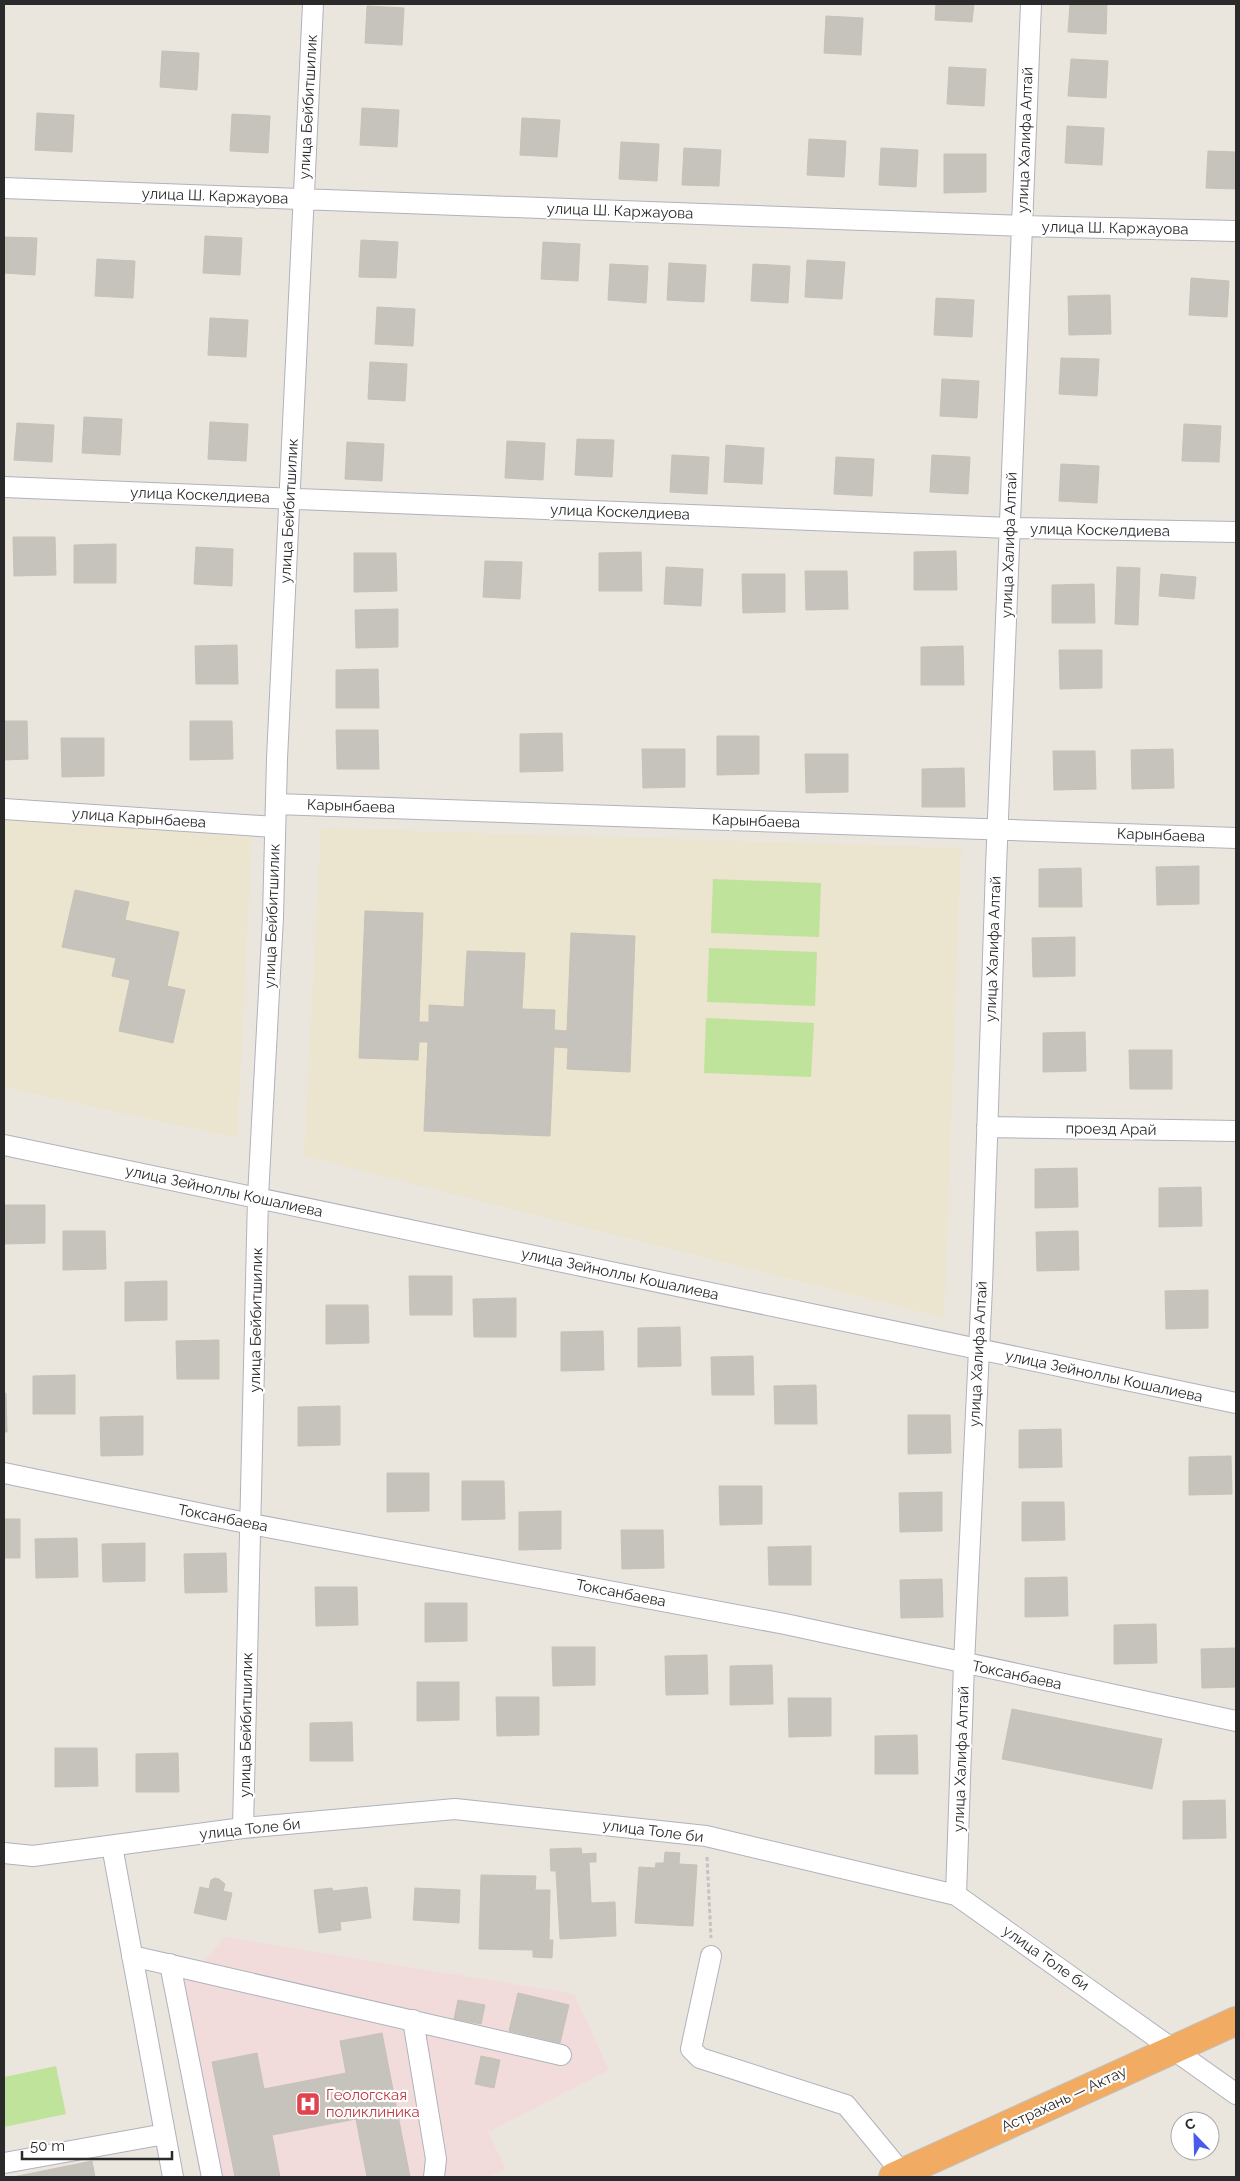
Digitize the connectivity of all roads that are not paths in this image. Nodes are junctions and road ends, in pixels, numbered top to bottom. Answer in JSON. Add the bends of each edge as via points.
{"nodes":[{"id":1,"x":313,"y":4,"type":"edge"},
{"id":2,"x":1031,"y":4,"type":"edge"},
{"id":3,"x":4,"y":188,"type":"edge"},
{"id":4,"x":304,"y":199,"type":"junction"},
{"id":5,"x":1022,"y":226,"type":"junction"},
{"id":6,"x":1236,"y":231,"type":"edge"},
{"id":7,"x":4,"y":487,"type":"edge"},
{"id":8,"x":289,"y":498,"type":"junction"},
{"id":9,"x":1010,"y":528,"type":"junction"},
{"id":10,"x":1236,"y":532,"type":"edge"},
{"id":11,"x":276,"y":804,"type":"junction"},
{"id":12,"x":4,"y":809,"type":"edge"},
{"id":13,"x":275,"y":827,"type":"junction"},
{"id":14,"x":998,"y":830,"type":"junction"},
{"id":15,"x":1236,"y":838,"type":"edge"},
{"id":16,"x":987,"y":1127,"type":"junction"},
{"id":17,"x":1236,"y":1131,"type":"edge"},
{"id":18,"x":4,"y":1146,"type":"edge"},
{"id":19,"x":258,"y":1197,"type":"junction"},
{"id":20,"x":978,"y":1350,"type":"junction"},
{"id":21,"x":1236,"y":1403,"type":"edge"},
{"id":22,"x":4,"y":1473,"type":"edge"},
{"id":23,"x":251,"y":1524,"type":"junction"},
{"id":24,"x":964,"y":1664,"type":"junction"},
{"id":25,"x":1236,"y":1721,"type":"edge"},
{"id":26,"x":243,"y":1828,"type":"junction"},
{"id":27,"x":112,"y":1846,"type":"junction"},
{"id":28,"x":4,"y":1853,"type":"edge"},
{"id":29,"x":956,"y":1895,"type":"junction"},
{"id":30,"x":132,"y":1956,"type":"junction"},
{"id":31,"x":711,"y":1956,"type":"road end"},
{"id":32,"x":170,"y":1964,"type":"junction"},
{"id":33,"x":413,"y":2020,"type":"junction"},
{"id":34,"x":1236,"y":2022,"type":"edge"},
{"id":35,"x":1173,"y":2049,"type":"junction"},
{"id":36,"x":561,"y":2055,"type":"dead end"},
{"id":37,"x":1236,"y":2094,"type":"edge"},
{"id":38,"x":164,"y":2134,"type":"junction"},
{"id":39,"x":4,"y":2163,"type":"edge"},
{"id":40,"x":897,"y":2175,"type":"edge"},
{"id":41,"x":173,"y":2177,"type":"edge"},
{"id":42,"x":212,"y":2177,"type":"edge"},
{"id":43,"x":434,"y":2177,"type":"edge"}],
"edges":[{"from":1,"to":4,"type":"street","name":"улица Бейбитшилик"},
{"from":2,"to":5,"type":"street","name":"улица Халифа Алтай"},
{"from":3,"to":4,"type":"street","name":"улица Ш. Каржауова"},
{"from":4,"to":5,"type":"street","name":"улица Ш. Каржауова"},
{"from":4,"to":8,"type":"street","name":"улица Бейбитшилик"},
{"from":5,"to":6,"type":"street","name":"улица Ш. Каржауова"},
{"from":5,"to":9,"type":"street","name":"улица Халифа Алтай"},
{"from":7,"to":8,"type":"street","name":"улица Коскелдиева"},
{"from":8,"to":9,"type":"street","name":"улица Коскелдиева"},
{"from":8,"to":11,"type":"street","name":"улица Бейбитшилик"},
{"from":9,"to":10,"type":"street","name":"улица Коскелдиева"},
{"from":9,"to":14,"type":"street","name":"улица Халифа Алтай"},
{"from":11,"to":13,"type":"street","name":"улица Бейбитшилик"},
{"from":11,"to":14,"type":"street","name":"Карынбаева"},
{"from":12,"to":13,"type":"street","name":"улица Карынбаева"},
{"from":13,"to":19,"type":"street","name":"улица Бейбитшилик"},
{"from":14,"to":15,"type":"street","name":"Карынбаева"},
{"from":14,"to":16,"type":"street","name":"улица Халифа Алтай"},
{"from":16,"to":17,"type":"street","name":"проезд Арай"},
{"from":16,"to":20,"type":"street","name":"улица Халифа Алтай"},
{"from":18,"to":19,"type":"street","name":"улица Зейноллы Кошалиева"},
{"from":19,"to":20,"type":"street","name":"улица Зейноллы Кошалиева"},
{"from":19,"to":23,"type":"street","name":"улица Бейбитшилик"},
{"from":20,"to":21,"type":"street","name":"улица Зейноллы Кошалиева"},
{"from":20,"to":24,"type":"street","name":"улица Халифа Алтай"},
{"from":22,"to":23,"type":"street","name":"Токсанбаева"},
{"from":23,"to":24,"type":"street","name":"Токсанбаева","via":[[785,1624]]},
{"from":23,"to":26,"type":"street","name":"улица Бейбитшилик"},
{"from":24,"to":25,"type":"street","name":"Токсанбаева"},
{"from":24,"to":29,"type":"street","name":"улица Халифа Алтай"},
{"from":26,"to":27,"type":"street","name":"улица Толе би"},
{"from":26,"to":29,"type":"street","name":"улица Толе би","via":[[455,1809],[706,1836]]},
{"from":27,"to":28,"type":"street","name":"улица Толе би","via":[[33,1856]]},
{"from":27,"to":30,"type":"street"},
{"from":29,"to":35,"type":"street","name":"улица Толе би"},
{"from":30,"to":32,"type":"street"},
{"from":30,"to":38,"type":"street"},
{"from":31,"to":40,"type":"street","via":[[691,2049],[700,2058],[846,2105]]},
{"from":32,"to":33,"type":"street"},
{"from":32,"to":42,"type":"street"},
{"from":33,"to":36,"type":"street"},
{"from":33,"to":43,"type":"street","via":[[436,2159]]},
{"from":34,"to":35,"type":"highway","name":"Астрахань — Актау"},
{"from":35,"to":37,"type":"street","name":"улица Толе би"},
{"from":35,"to":40,"type":"highway","name":"Астрахань — Актау"},
{"from":38,"to":39,"type":"street"},
{"from":38,"to":41,"type":"street"}]}
